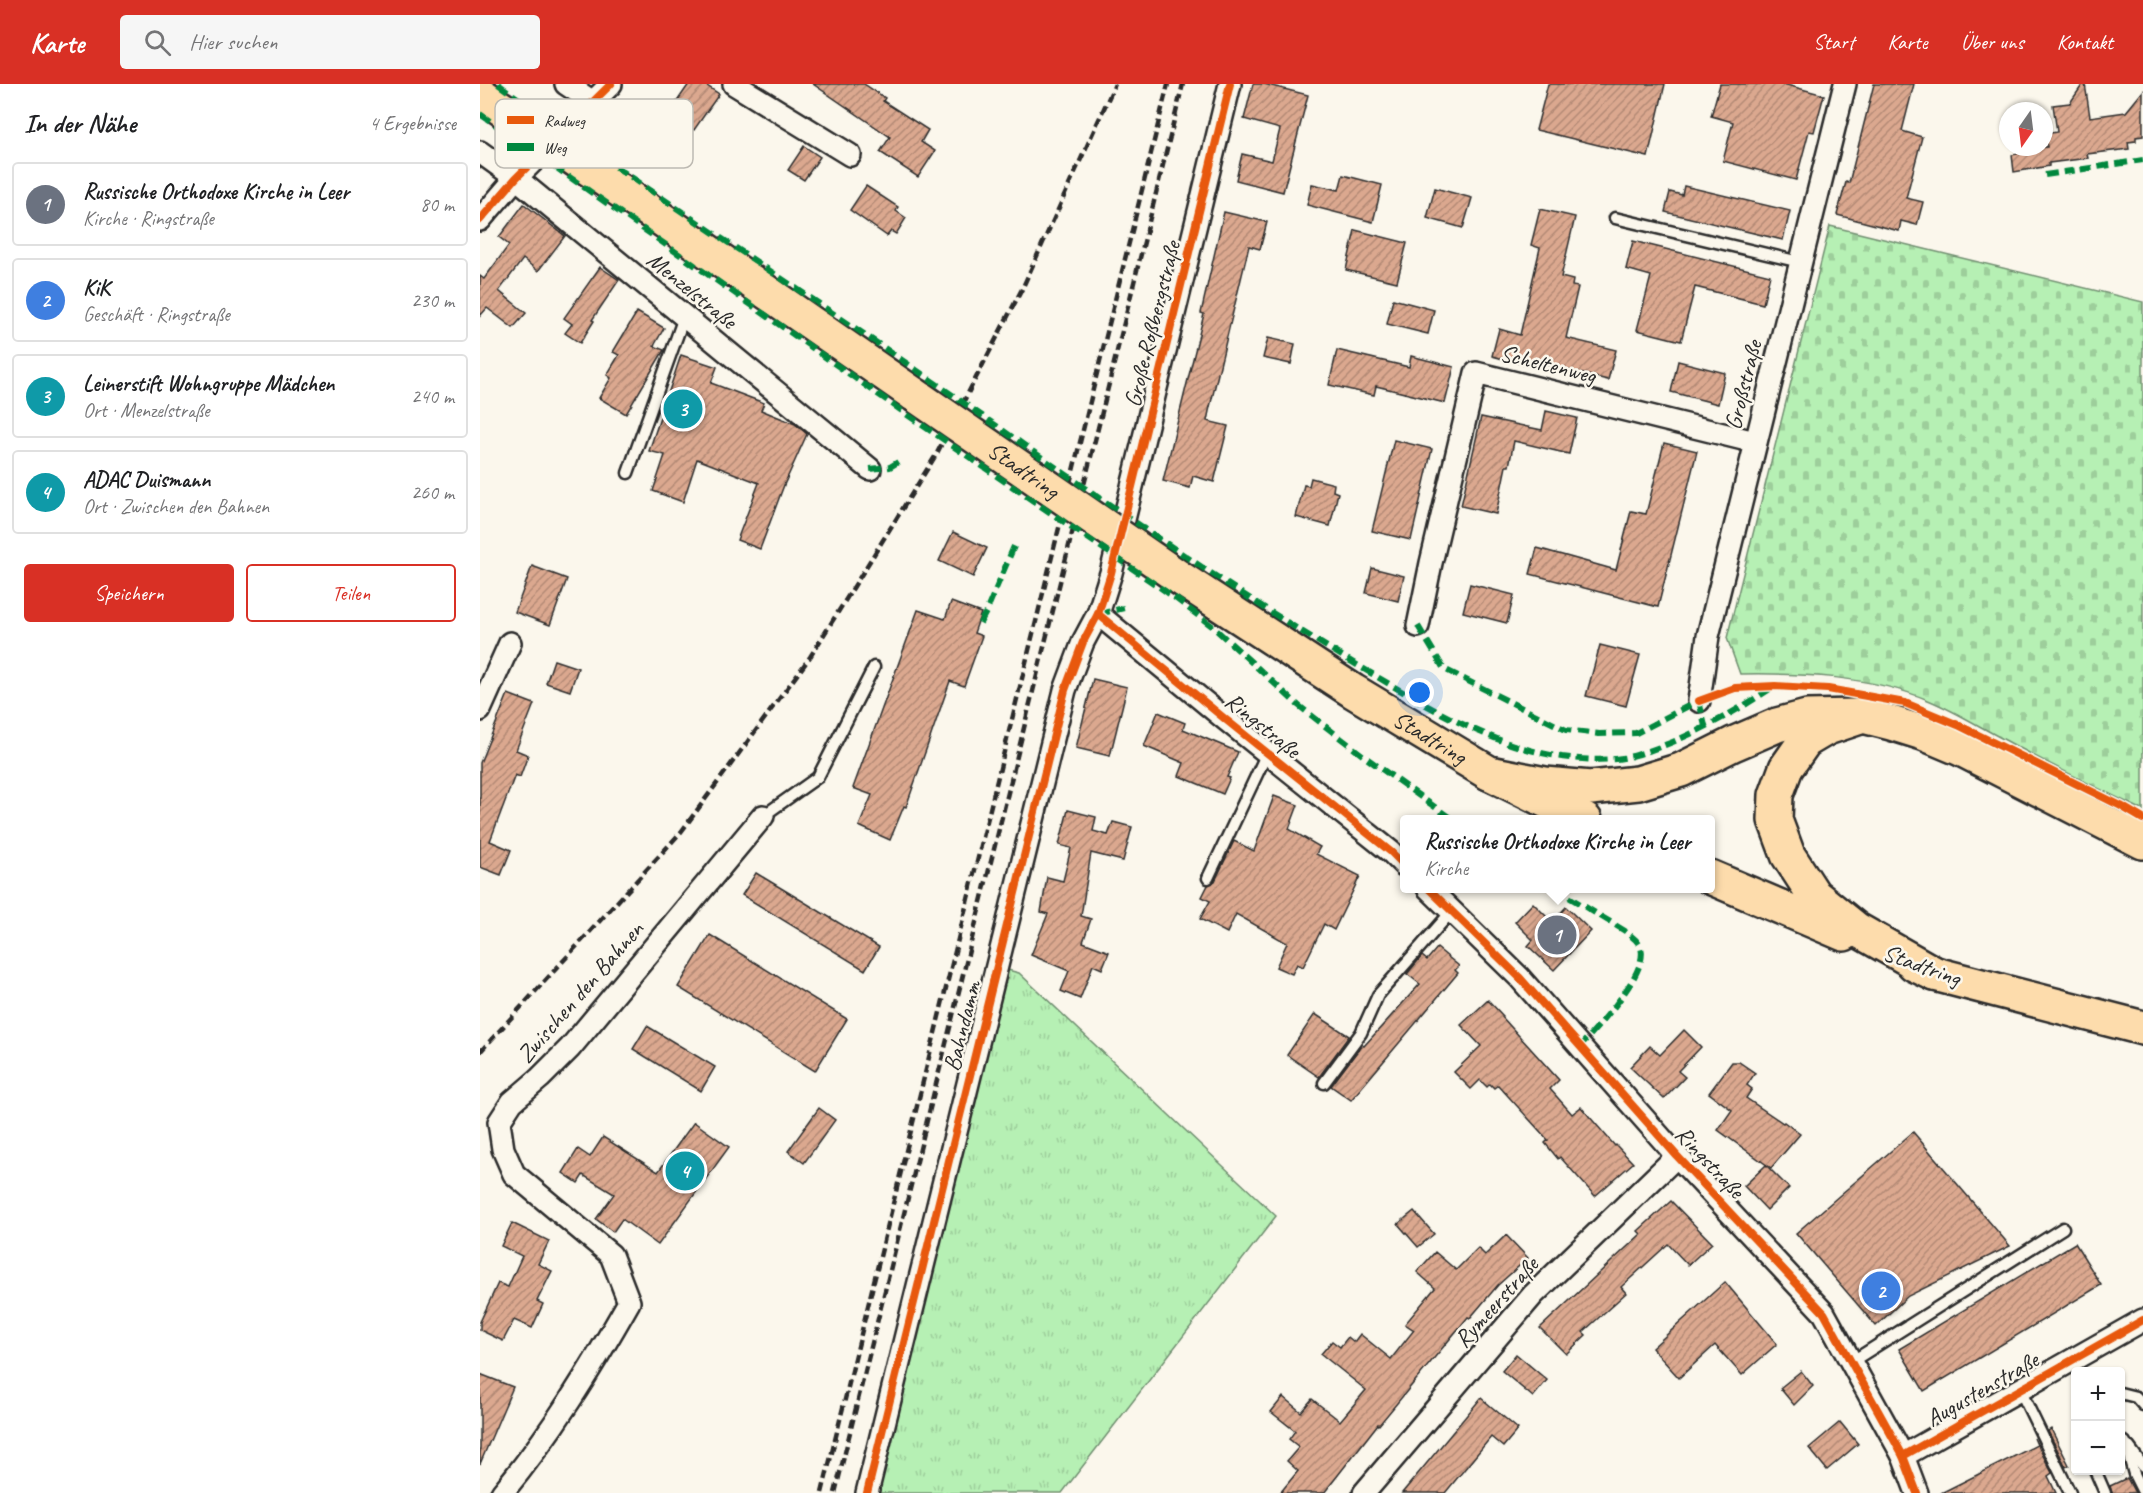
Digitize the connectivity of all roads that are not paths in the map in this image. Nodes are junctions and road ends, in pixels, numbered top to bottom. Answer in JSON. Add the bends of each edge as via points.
{"nodes":[{"id":1,"x":566,"y":84,"type":"edge"},
{"id":2,"x":611,"y":84,"type":"edge"},
{"id":3,"x":734,"y":84,"type":"edge"},
{"id":4,"x":1230,"y":84,"type":"edge"},
{"id":5,"x":1845,"y":84,"type":"edge"},
{"id":6,"x":480,"y":94,"type":"edge"},
{"id":7,"x":588,"y":99,"type":"edge"},
{"id":8,"x":596,"y":99,"type":"edge"},
{"id":9,"x":495,"y":104,"type":"edge"},
{"id":10,"x":480,"y":152,"type":"edge"},
{"id":11,"x":850,"y":155,"type":"dead end"},
{"id":12,"x":495,"y":163,"type":"edge"},
{"id":13,"x":502,"y":168,"type":"edge"},
{"id":14,"x":526,"y":168,"type":"edge"},
{"id":15,"x":588,"y":168,"type":"edge"},
{"id":16,"x":516,"y":178,"type":"junction"},
{"id":17,"x":1615,"y":218,"type":"dead end"},
{"id":18,"x":480,"y":220,"type":"edge"},
{"id":19,"x":1800,"y":262,"type":"junction"},
{"id":20,"x":684,"y":317,"type":"junction"},
{"id":21,"x":1755,"y":442,"type":"junction"},
{"id":22,"x":870,"y":469,"type":"dead end"},
{"id":23,"x":628,"y":473,"type":"dead end"},
{"id":24,"x":1111,"y":573,"type":"joint"},
{"id":25,"x":1098,"y":614,"type":"junction"},
{"id":26,"x":1418,"y":626,"type":"dead end"},
{"id":27,"x":510,"y":644,"type":"dead end"},
{"id":28,"x":874,"y":667,"type":"dead end"},
{"id":29,"x":1699,"y":700,"type":"dead end"},
{"id":30,"x":480,"y":711,"type":"edge"},
{"id":31,"x":1863,"y":716,"type":"junction"},
{"id":32,"x":1267,"y":753,"type":"junction"},
{"id":33,"x":1489,"y":773,"type":"junction"},
{"id":34,"x":1577,"y":815,"type":"edge"},
{"id":35,"x":763,"y":816,"type":"joint"},
{"id":36,"x":2143,"y":842,"type":"edge"},
{"id":37,"x":1400,"y":861,"type":"edge"},
{"id":38,"x":1208,"y":878,"type":"dead end"},
{"id":39,"x":1715,"y":879,"type":"edge"},
{"id":40,"x":1433,"y":893,"type":"edge"},
{"id":41,"x":1452,"y":911,"type":"junction"},
{"id":42,"x":1935,"y":974,"type":"junction"},
{"id":43,"x":2097,"y":1018,"type":"junction"},
{"id":44,"x":2143,"y":1028,"type":"edge"},
{"id":45,"x":2143,"y":1035,"type":"edge"},
{"id":46,"x":1324,"y":1083,"type":"dead end"},
{"id":47,"x":1677,"y":1156,"type":"junction"},
{"id":48,"x":2063,"y":1228,"type":"dead end"},
{"id":49,"x":2143,"y":1320,"type":"edge"},
{"id":50,"x":1851,"y":1362,"type":"junction"},
{"id":51,"x":2020,"y":1390,"type":"junction"},
{"id":52,"x":2125,"y":1394,"type":"edge"},
{"id":53,"x":2143,"y":1405,"type":"edge"},
{"id":54,"x":2125,"y":1443,"type":"edge"},
{"id":55,"x":2125,"y":1446,"type":"edge"},
{"id":56,"x":1903,"y":1456,"type":"junction"},
{"id":57,"x":2143,"y":1466,"type":"edge"},
{"id":58,"x":2097,"y":1475,"type":"edge"},
{"id":59,"x":2143,"y":1492,"type":"edge"},
{"id":60,"x":502,"y":1493,"type":"edge"},
{"id":61,"x":867,"y":1493,"type":"edge"},
{"id":62,"x":1365,"y":1493,"type":"edge"},
{"id":63,"x":1917,"y":1493,"type":"edge"},
{"id":64,"x":2070,"y":1493,"type":"edge"},
{"id":65,"x":2105,"y":1493,"type":"edge"}],
"edges":[{"from":1,"to":7,"type":"street"},
{"from":2,"to":8,"type":"street"},
{"from":3,"to":11,"type":"street"},
{"from":4,"to":24,"type":"street","name":"Große Roßbergstraße"},
{"from":5,"to":19,"type":"street","name":"Großstraße"},
{"from":6,"to":9,"type":"main road","name":"Stadtring","bridge":true},
{"from":10,"to":12,"type":"street","name":"Menzelstraße"},
{"from":13,"to":16,"type":"street","name":"Menzelstraße"},
{"from":14,"to":16,"type":"street"},
{"from":15,"to":33,"type":"main road","name":"Stadtring","bridge":true,"via":[[1177,576],[1353,692]]},
{"from":16,"to":18,"type":"street"},
{"from":16,"to":20,"type":"street","name":"Menzelstraße"},
{"from":17,"to":19,"type":"lane"},
{"from":19,"to":21,"type":"street","name":"Großstraße"},
{"from":20,"to":22,"type":"street","name":"Menzelstraße"},
{"from":20,"to":23,"type":"lane"},
{"from":21,"to":26,"type":"street","name":"Scheltenweg","via":[[1476,373]]},
{"from":21,"to":29,"type":"street","name":"Großstraße","via":[[1708,636]]},
{"from":24,"to":25,"type":"street","name":"Bahndamm"},
{"from":25,"to":32,"type":"street","name":"Ringstraße"},
{"from":25,"to":61,"type":"street","name":"Bahndamm","via":[[1065,690]]},
{"from":27,"to":30,"type":"street"},
{"from":28,"to":35,"type":"lane","via":[[818,777]]},
{"from":31,"to":33,"type":"main road","via":[[1807,717],[1777,725],[1681,770],[1638,783],[1591,788]]},
{"from":31,"to":36,"type":"main road","via":[[1923,733],[1960,749]]},
{"from":31,"to":42,"type":"main road","via":[[1804,741],[1786,768],[1776,795],[1775,820],[1788,855],[1814,895],[1856,929]]},
{"from":32,"to":37,"type":"street","name":"Ringstraße"},
{"from":32,"to":38,"type":"lane"},
{"from":33,"to":34,"type":"main road","name":"Stadtring"},
{"from":35,"to":60,"type":"street","name":"Zwischen den Bahnen","via":[[570,1048],[512,1102],[499,1122],[503,1149],[514,1174],[611,1255],[629,1302],[600,1354],[533,1455]]},
{"from":39,"to":42,"type":"main road","name":"Stadtring"},
{"from":40,"to":41,"type":"street","name":"Ringstraße"},
{"from":41,"to":46,"type":"lane","via":[[1378,995],[1361,1033]]},
{"from":41,"to":47,"type":"street","name":"Ringstraße","via":[[1519,977]]},
{"from":42,"to":43,"type":"main road","name":"Stadtring"},
{"from":43,"to":44,"type":"main road","name":"Stadtring"},
{"from":43,"to":45,"type":"main road"},
{"from":47,"to":50,"type":"street","name":"Ringstraße","via":[[1824,1313]]},
{"from":47,"to":62,"type":"street","name":"Rymeerstraße","via":[[1533,1294]]},
{"from":48,"to":50,"type":"lane"},
{"from":49,"to":51,"type":"street","name":"Augustenstraße"},
{"from":50,"to":56,"type":"street","name":"Ringstraße"},
{"from":51,"to":56,"type":"street","name":"Augustenstraße"},
{"from":51,"to":64,"type":"lane"},
{"from":52,"to":53,"type":"lane","via":[[2136,1397]]},
{"from":54,"to":57,"type":"lane"},
{"from":55,"to":59,"type":"lane"},
{"from":56,"to":63,"type":"street","name":"Ringstraße"},
{"from":58,"to":65,"type":"lane"}]}
